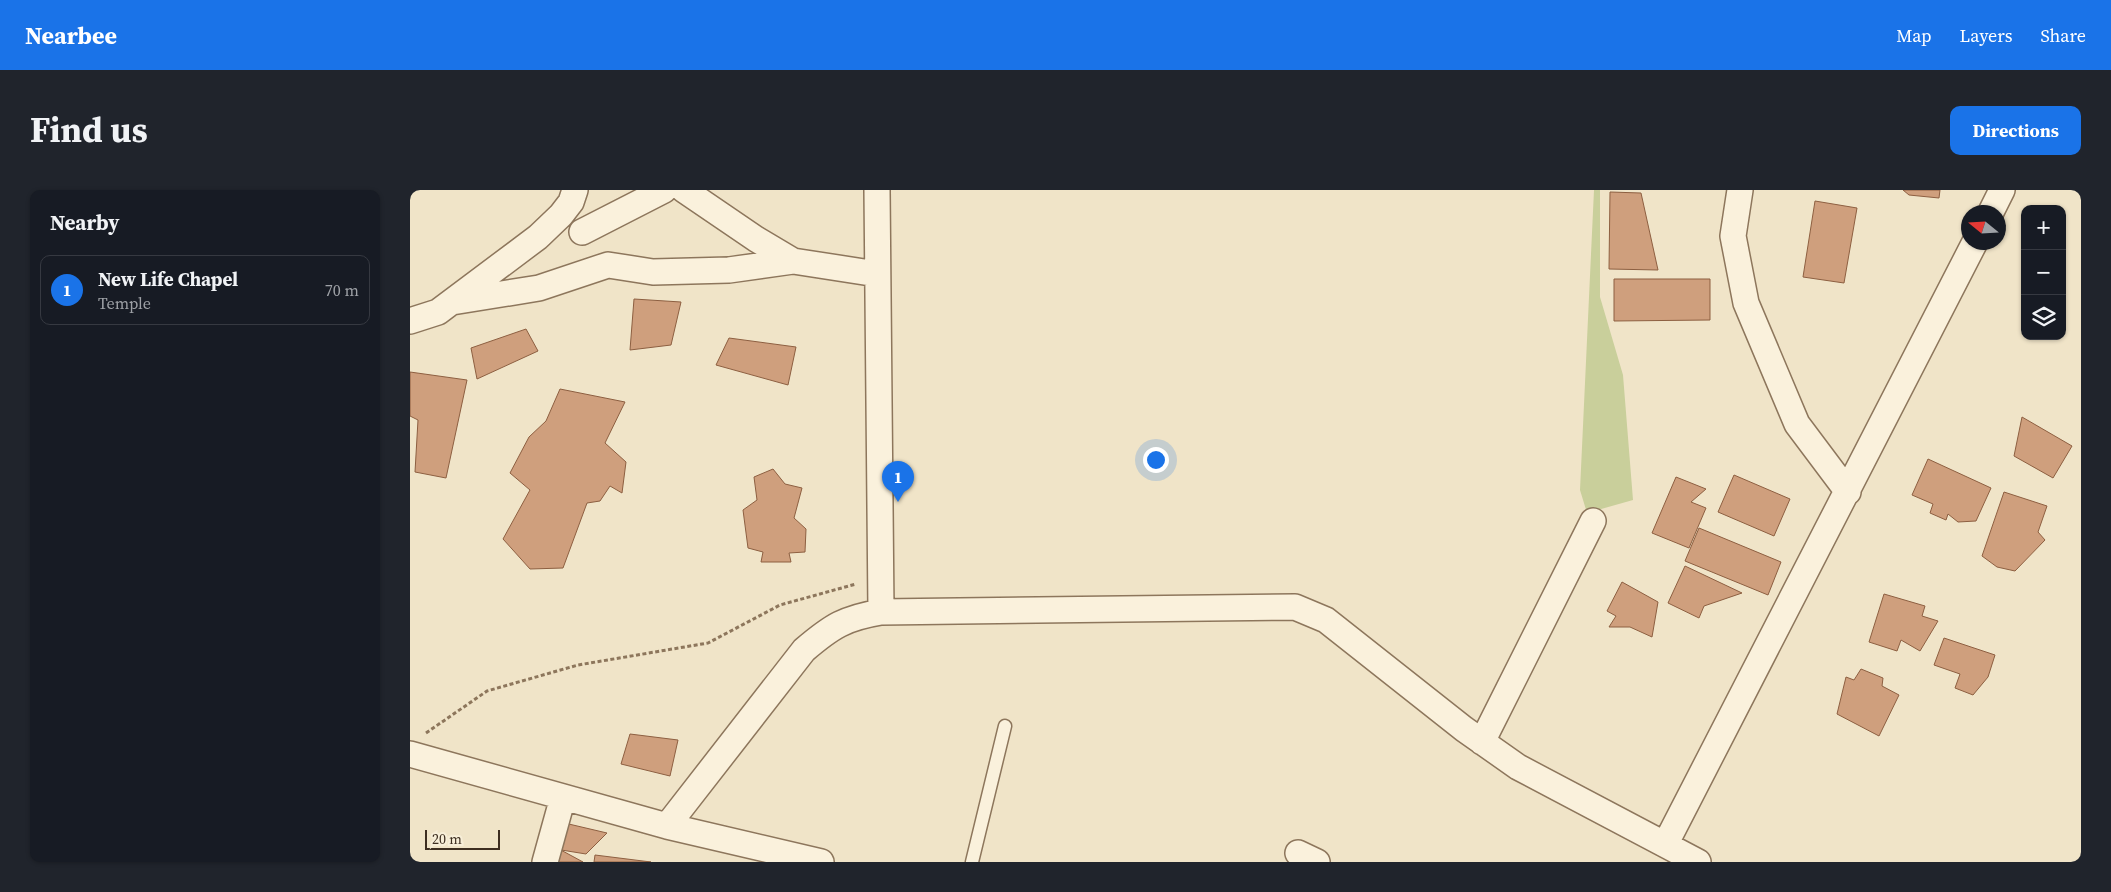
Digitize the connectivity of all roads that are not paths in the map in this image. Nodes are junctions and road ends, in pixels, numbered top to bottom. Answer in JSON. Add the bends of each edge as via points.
{"nodes":[{"id":1,"x":664,"y":190,"type":"edge"},
{"id":2,"x":684,"y":190,"type":"edge"},
{"id":3,"x":876,"y":190,"type":"edge"},
{"id":4,"x":1740,"y":190,"type":"edge"},
{"id":5,"x":2002,"y":190,"type":"edge"},
{"id":6,"x":573,"y":196,"type":"edge"},
{"id":7,"x":1994,"y":205,"type":"edge"},
{"id":8,"x":582,"y":232,"type":"junction"},
{"id":9,"x":1971,"y":250,"type":"edge"},
{"id":10,"x":793,"y":260,"type":"junction"},
{"id":11,"x":595,"y":270,"type":"junction"},
{"id":12,"x":878,"y":274,"type":"junction"},
{"id":13,"x":452,"y":302,"type":"junction"},
{"id":14,"x":410,"y":322,"type":"edge"},
{"id":15,"x":1848,"y":492,"type":"junction"},
{"id":16,"x":1593,"y":520,"type":"dead end"},
{"id":17,"x":881,"y":612,"type":"junction"},
{"id":18,"x":1006,"y":726,"type":"dead end"},
{"id":19,"x":1482,"y":742,"type":"junction"},
{"id":20,"x":414,"y":746,"type":"edge"},
{"id":21,"x":563,"y":797,"type":"junction"},
{"id":22,"x":667,"y":826,"type":"junction"},
{"id":23,"x":1666,"y":843,"type":"junction"},
{"id":24,"x":544,"y":862,"type":"edge"},
{"id":25,"x":821,"y":862,"type":"edge"},
{"id":26,"x":972,"y":862,"type":"edge"},
{"id":27,"x":1698,"y":862,"type":"edge"}],
"edges":[{"from":1,"to":8,"type":"street"},
{"from":2,"to":10,"type":"street"},
{"from":3,"to":12,"type":"street"},
{"from":4,"to":15,"type":"street","via":[[1733,236],[1746,303],[1797,424]]},
{"from":5,"to":7,"type":"street"},
{"from":6,"to":8,"type":"street"},
{"from":6,"to":13,"type":"street","via":[[538,237]]},
{"from":8,"to":11,"type":"street"},
{"from":9,"to":15,"type":"street"},
{"from":10,"to":11,"type":"street","via":[[729,270],[653,272],[608,265]]},
{"from":10,"to":12,"type":"street"},
{"from":11,"to":13,"type":"street","via":[[539,288]]},
{"from":12,"to":17,"type":"street"},
{"from":13,"to":14,"type":"street","via":[[438,312]]},
{"from":15,"to":23,"type":"street"},
{"from":16,"to":19,"type":"street"},
{"from":17,"to":19,"type":"street","via":[[1295,607],[1333,625]]},
{"from":17,"to":22,"type":"street","via":[[855,616],[828,629],[804,650]]},
{"from":18,"to":26,"type":"lane"},
{"from":19,"to":23,"type":"street","via":[[1518,767]]},
{"from":20,"to":21,"type":"street"},
{"from":21,"to":22,"type":"street"},
{"from":21,"to":24,"type":"street"},
{"from":22,"to":25,"type":"street"},
{"from":23,"to":27,"type":"street"}]}
